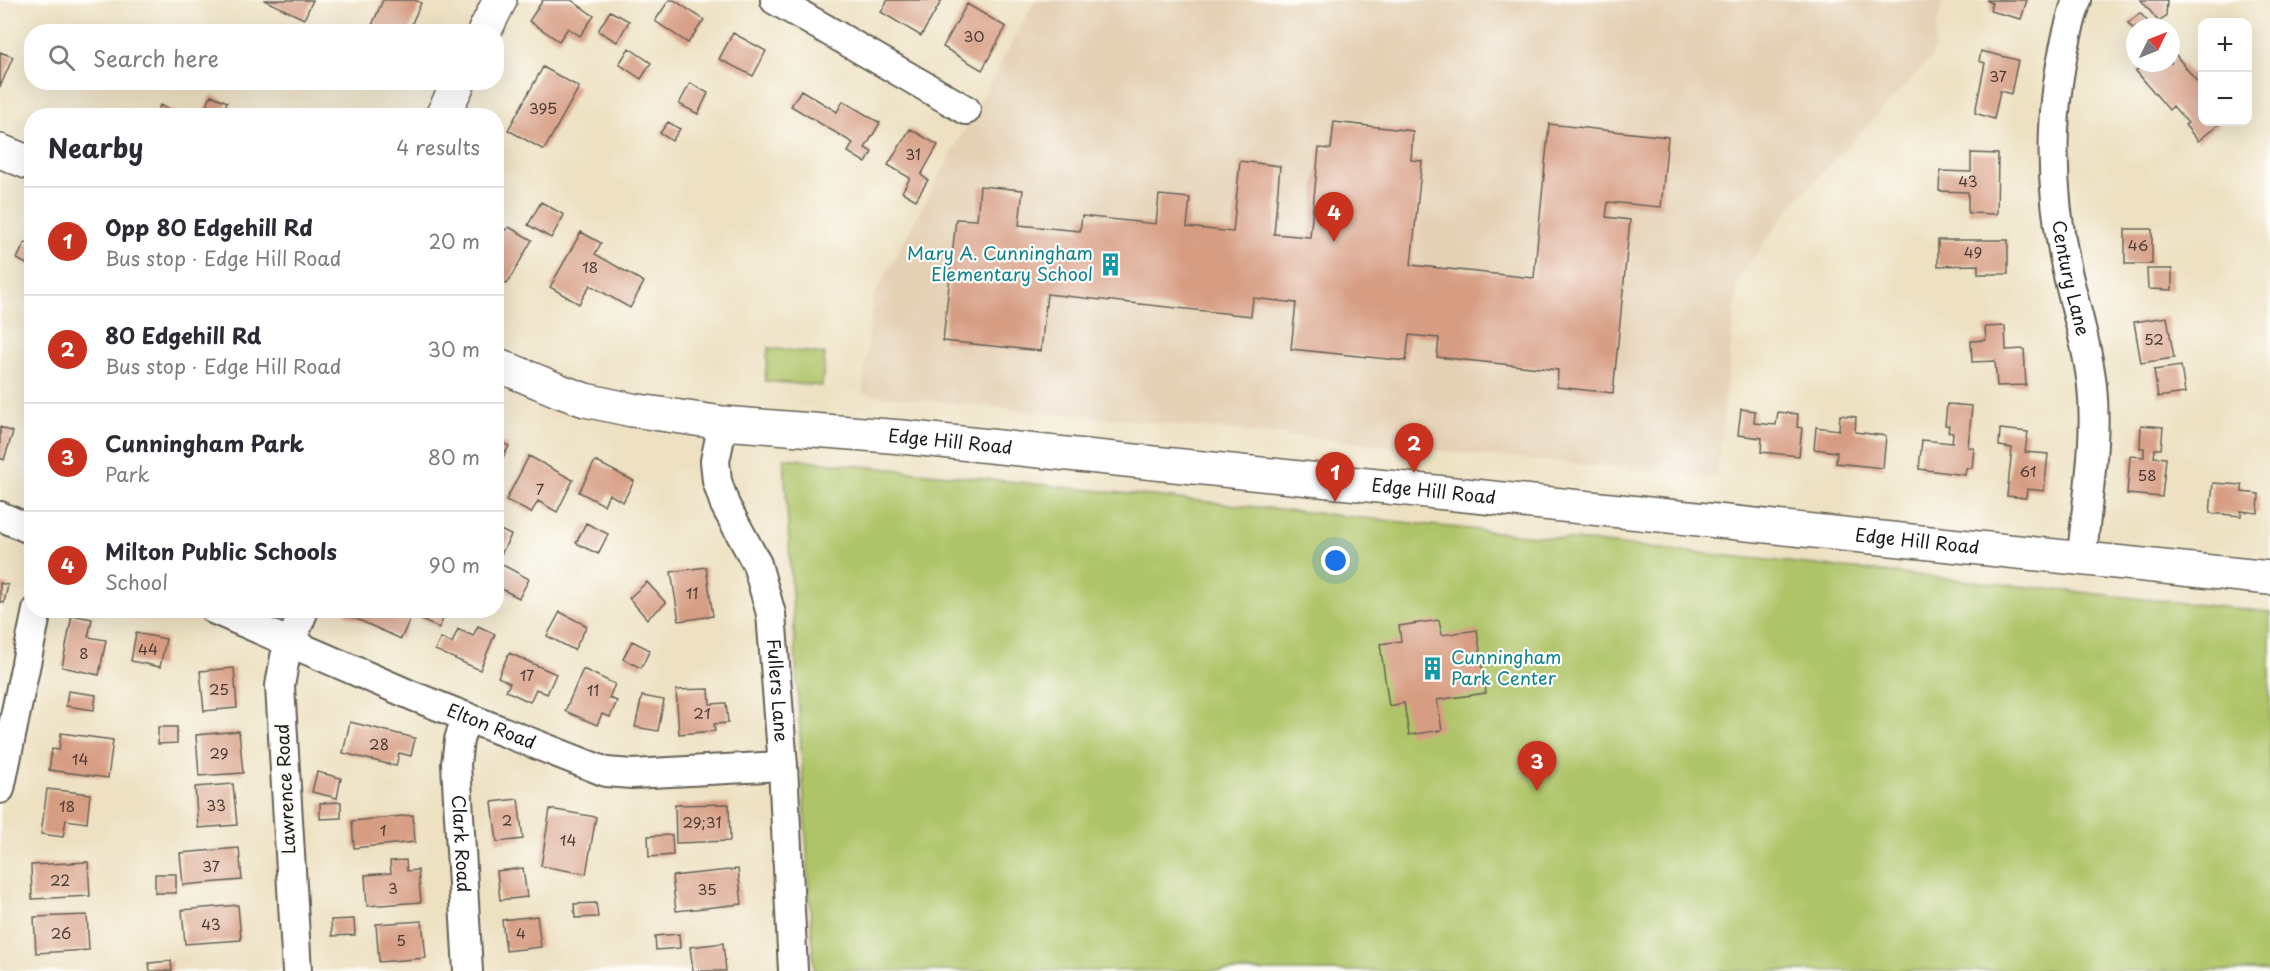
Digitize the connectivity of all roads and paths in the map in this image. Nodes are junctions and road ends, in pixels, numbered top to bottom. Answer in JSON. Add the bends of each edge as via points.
{"nodes":[{"id":1,"x":500,"y":0,"type":"edge"},
{"id":2,"x":775,"y":0,"type":"edge"},
{"id":3,"x":2077,"y":0,"type":"edge"},
{"id":4,"x":488,"y":24,"type":"edge"},
{"id":5,"x":455,"y":90,"type":"edge"},
{"id":6,"x":446,"y":108,"type":"edge"},
{"id":7,"x":966,"y":110,"type":"dead end"},
{"id":8,"x":0,"y":151,"type":"edge"},
{"id":9,"x":24,"y":161,"type":"edge"},
{"id":10,"x":504,"y":367,"type":"edge"},
{"id":11,"x":723,"y":423,"type":"junction"},
{"id":12,"x":0,"y":516,"type":"edge"},
{"id":13,"x":24,"y":526,"type":"edge"},
{"id":14,"x":2082,"y":559,"type":"junction"},
{"id":15,"x":2270,"y":578,"type":"edge"},
{"id":16,"x":35,"y":618,"type":"edge"},
{"id":17,"x":233,"y":618,"type":"edge"},
{"id":18,"x":301,"y":618,"type":"edge"},
{"id":19,"x":290,"y":643,"type":"junction"},
{"id":20,"x":466,"y":717,"type":"junction"},
{"id":21,"x":783,"y":766,"type":"junction"},
{"id":22,"x":0,"y":789,"type":"edge"},
{"id":23,"x":297,"y":971,"type":"edge"},
{"id":24,"x":468,"y":971,"type":"edge"},
{"id":25,"x":793,"y":971,"type":"edge"}],
"edges":[{"from":1,"to":4,"type":"street"},
{"from":2,"to":7,"type":"street"},
{"from":3,"to":14,"type":"street","name":"Century Lane","via":[[2061,63],[2053,156],[2061,242],[2092,393],[2093,436]]},
{"from":5,"to":6,"type":"street"},
{"from":8,"to":9,"type":"street"},
{"from":10,"to":11,"type":"street","name":"Edge Hill Road","via":[[585,400]]},
{"from":11,"to":14,"type":"street","name":"Edge Hill Road","via":[[913,438]]},
{"from":11,"to":21,"type":"street","name":"Fullers Lane","via":[[715,461],[717,481],[765,588],[771,614]]},
{"from":12,"to":13,"type":"street"},
{"from":14,"to":15,"type":"street","name":"Edge Hill Road"},
{"from":16,"to":22,"type":"street"},
{"from":17,"to":19,"type":"street","name":"Elton Road"},
{"from":18,"to":19,"type":"street","name":"Lawrence Road"},
{"from":19,"to":20,"type":"street","name":"Elton Road"},
{"from":19,"to":23,"type":"street","name":"Lawrence Road","via":[[280,686]]},
{"from":20,"to":21,"type":"street","name":"Elton Road","via":[[594,768],[619,774]]},
{"from":20,"to":24,"type":"street","name":"Clark Road","via":[[456,764]]},
{"from":21,"to":25,"type":"street","name":"Fullers Lane"}]}
